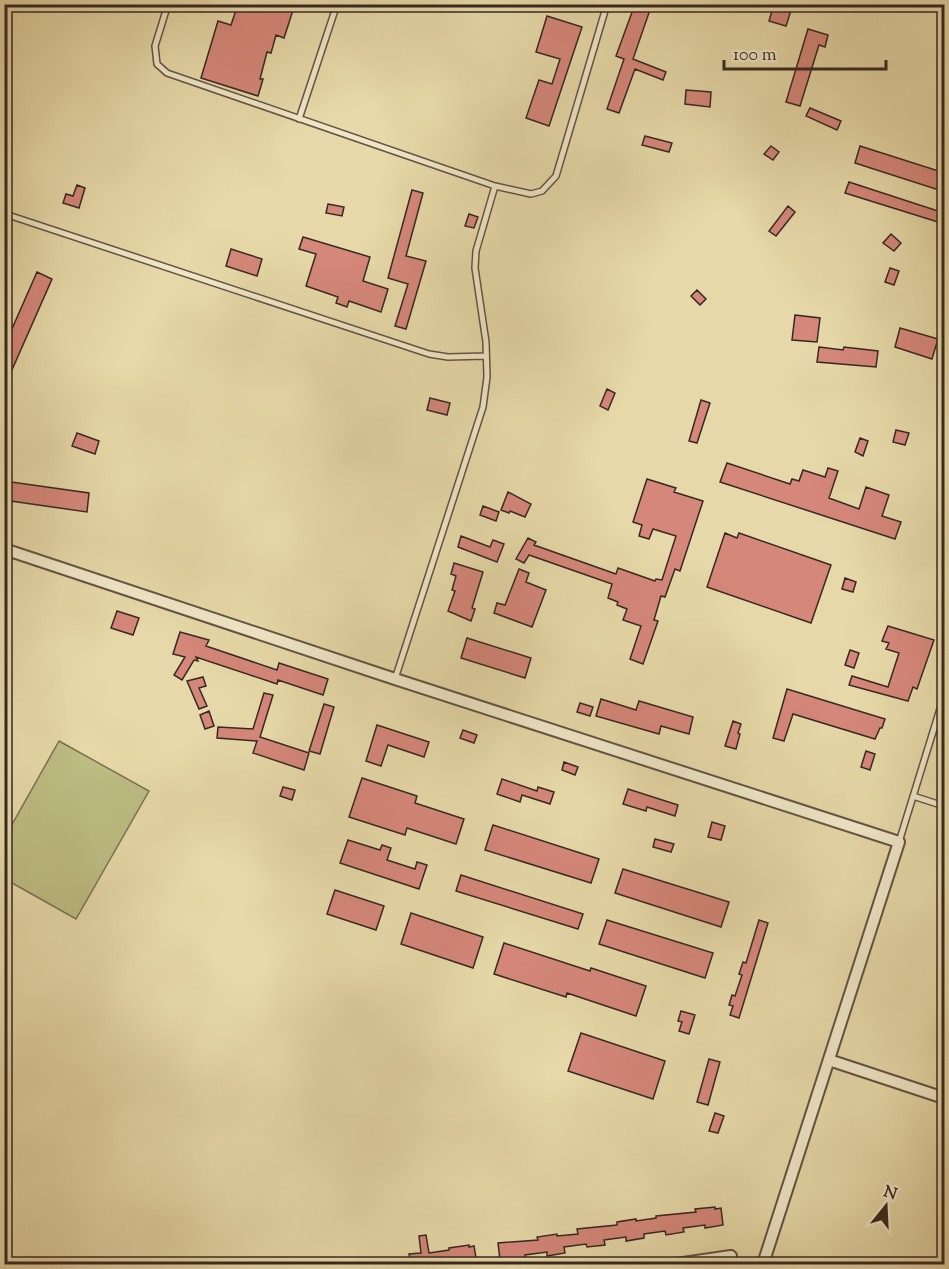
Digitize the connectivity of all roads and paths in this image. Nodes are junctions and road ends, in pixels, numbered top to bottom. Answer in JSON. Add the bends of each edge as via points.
{"nodes":[{"id":1,"x":168,"y":4,"type":"edge"},
{"id":2,"x":337,"y":4,"type":"edge"},
{"id":3,"x":607,"y":4,"type":"edge"},
{"id":4,"x":299,"y":119,"type":"junction"},
{"id":5,"x":495,"y":186,"type":"junction"},
{"id":6,"x":5,"y":214,"type":"edge"},
{"id":7,"x":486,"y":356,"type":"junction"},
{"id":8,"x":4,"y":549,"type":"edge"},
{"id":9,"x":395,"y":679,"type":"junction"},
{"id":10,"x":945,"y":696,"type":"edge"},
{"id":11,"x":913,"y":796,"type":"junction"},
{"id":12,"x":945,"y":806,"type":"edge"},
{"id":13,"x":899,"y":842,"type":"junction"},
{"id":14,"x":829,"y":1060,"type":"junction"},
{"id":15,"x":945,"y":1098,"type":"edge"},
{"id":16,"x":731,"y":1256,"type":"dead end"},
{"id":17,"x":676,"y":1264,"type":"edge"},
{"id":18,"x":763,"y":1264,"type":"edge"}],
"edges":[{"from":1,"to":4,"type":"lane","via":[[155,46],[157,64],[167,74]]},
{"from":2,"to":4,"type":"lane"},
{"from":3,"to":5,"type":"lane","via":[[556,176],[542,191],[531,194]]},
{"from":4,"to":5,"type":"lane"},
{"from":5,"to":7,"type":"lane","via":[[476,251],[475,268]]},
{"from":6,"to":7,"type":"lane","via":[[429,354]]},
{"from":7,"to":9,"type":"lane","via":[[483,407]]},
{"from":8,"to":9,"type":"street"},
{"from":9,"to":13,"type":"street"},
{"from":10,"to":11,"type":"lane"},
{"from":11,"to":12,"type":"lane"},
{"from":11,"to":13,"type":"lane"},
{"from":13,"to":14,"type":"street"},
{"from":14,"to":15,"type":"street"},
{"from":14,"to":18,"type":"street"},
{"from":16,"to":17,"type":"street"}]}
